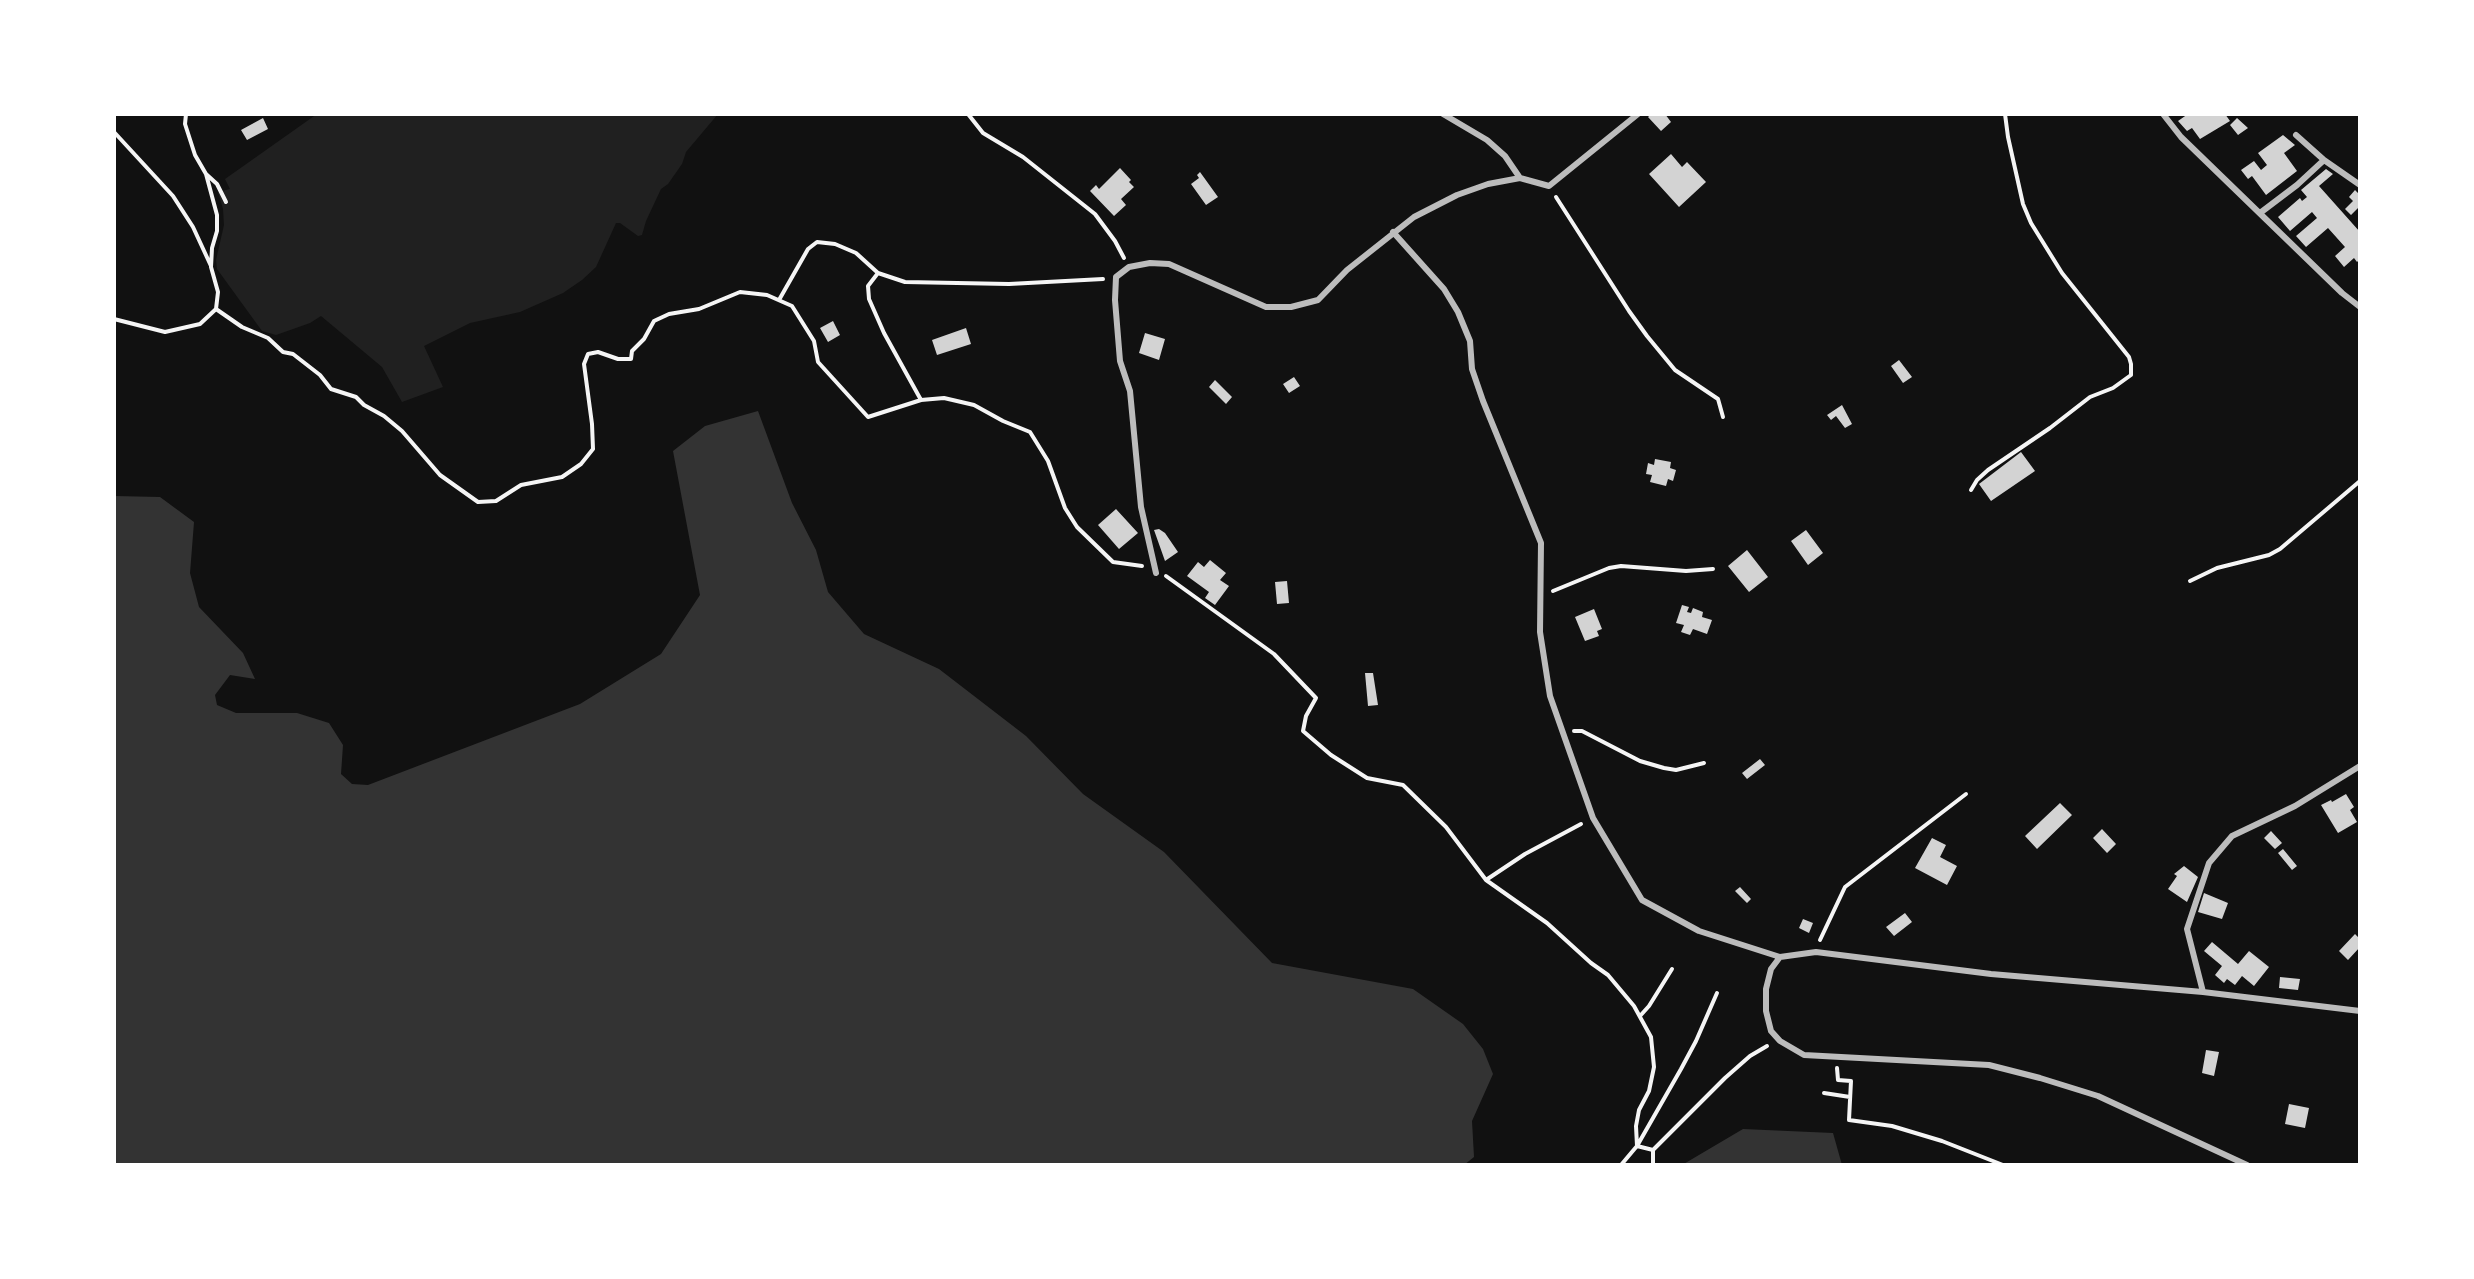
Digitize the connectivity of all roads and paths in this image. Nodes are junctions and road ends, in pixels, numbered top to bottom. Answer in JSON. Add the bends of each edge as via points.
{"nodes":[{"id":1,"x":186,"y":114,"type":"edge"},
{"id":2,"x":968,"y":114,"type":"edge"},
{"id":3,"x":1443,"y":114,"type":"edge"},
{"id":4,"x":1638,"y":114,"type":"edge"},
{"id":5,"x":2005,"y":114,"type":"edge"},
{"id":6,"x":2163,"y":114,"type":"edge"},
{"id":7,"x":114,"y":132,"type":"edge"},
{"id":8,"x":2296,"y":135,"type":"dead end"},
{"id":9,"x":2324,"y":160,"type":"junction"},
{"id":10,"x":206,"y":174,"type":"junction"},
{"id":11,"x":1520,"y":178,"type":"junction"},
{"id":12,"x":2360,"y":185,"type":"edge"},
{"id":13,"x":1549,"y":186,"type":"junction"},
{"id":14,"x":226,"y":202,"type":"dead end"},
{"id":15,"x":2260,"y":213,"type":"junction"},
{"id":16,"x":1393,"y":232,"type":"junction"},
{"id":17,"x":211,"y":267,"type":"junction"},
{"id":18,"x":1129,"y":267,"type":"junction"},
{"id":19,"x":878,"y":273,"type":"junction"},
{"id":20,"x":1116,"y":277,"type":"junction"},
{"id":21,"x":779,"y":300,"type":"junction"},
{"id":22,"x":2360,"y":307,"type":"edge"},
{"id":23,"x":216,"y":309,"type":"junction"},
{"id":24,"x":114,"y":319,"type":"edge"},
{"id":25,"x":921,"y":400,"type":"junction"},
{"id":26,"x":1723,"y":417,"type":"dead end"},
{"id":27,"x":2360,"y":481,"type":"edge"},
{"id":28,"x":1971,"y":490,"type":"dead end"},
{"id":29,"x":1713,"y":569,"type":"dead end"},
{"id":30,"x":1156,"y":573,"type":"junction"},
{"id":31,"x":2190,"y":581,"type":"dead end"},
{"id":32,"x":1541,"y":596,"type":"junction"},
{"id":33,"x":1562,"y":731,"type":"junction"},
{"id":34,"x":1704,"y":763,"type":"dead end"},
{"id":35,"x":2360,"y":766,"type":"edge"},
{"id":36,"x":1966,"y":794,"type":"dead end"},
{"id":37,"x":1593,"y":818,"type":"junction"},
{"id":38,"x":1486,"y":880,"type":"junction"},
{"id":39,"x":1816,"y":952,"type":"junction"},
{"id":40,"x":1780,"y":957,"type":"junction"},
{"id":41,"x":1672,"y":969,"type":"dead end"},
{"id":42,"x":2203,"y":992,"type":"junction"},
{"id":43,"x":1717,"y":993,"type":"dead end"},
{"id":44,"x":2360,"y":1011,"type":"edge"},
{"id":45,"x":1640,"y":1016,"type":"junction"},
{"id":46,"x":1780,"y":1041,"type":"junction"},
{"id":47,"x":1837,"y":1058,"type":"junction"},
{"id":48,"x":1824,"y":1093,"type":"dead end"},
{"id":49,"x":1850,"y":1097,"type":"junction"},
{"id":50,"x":1637,"y":1146,"type":"junction"},
{"id":51,"x":1653,"y":1150,"type":"junction"},
{"id":52,"x":1621,"y":1165,"type":"edge"},
{"id":53,"x":1653,"y":1165,"type":"edge"},
{"id":54,"x":2003,"y":1165,"type":"edge"},
{"id":55,"x":2247,"y":1165,"type":"edge"}],
"edges":[{"from":1,"to":10,"type":"path","via":[[185,124],[195,155]]},
{"from":2,"to":18,"type":"path","via":[[983,133],[1023,157],[1095,214]]},
{"from":3,"to":11,"type":"street","via":[[1487,140],[1505,156]]},
{"from":4,"to":13,"type":"street"},
{"from":5,"to":28,"type":"path","via":[[2023,204],[2031,223],[2062,273],[2132,364],[2131,375],[2090,397],[1988,470]]},
{"from":6,"to":15,"type":"street","via":[[2181,137]]},
{"from":7,"to":17,"type":"path","via":[[173,196],[193,227]]},
{"from":8,"to":9,"type":"street"},
{"from":9,"to":12,"type":"street"},
{"from":9,"to":15,"type":"street"},
{"from":10,"to":14,"type":"path","via":[[217,184]]},
{"from":10,"to":17,"type":"path","via":[[217,215]]},
{"from":11,"to":13,"type":"street"},
{"from":11,"to":16,"type":"street","via":[[1457,195]]},
{"from":13,"to":26,"type":"path","via":[[1642,329],[1676,370],[1718,399]]},
{"from":15,"to":22,"type":"street"},
{"from":16,"to":18,"type":"street","via":[[1318,300],[1291,308],[1266,307],[1169,264]]},
{"from":16,"to":32,"type":"street","via":[[1444,289],[1470,341],[1472,369],[1483,401],[1541,543]]},
{"from":17,"to":23,"type":"path","via":[[218,292]]},
{"from":18,"to":20,"type":"street"},
{"from":19,"to":20,"type":"path","via":[[905,282],[935,283],[1009,284]]},
{"from":19,"to":21,"type":"path","via":[[856,253],[817,242],[808,249]]},
{"from":19,"to":25,"type":"path","via":[[868,286],[869,299]]},
{"from":20,"to":30,"type":"street","via":[[1120,361],[1130,391],[1141,507]]},
{"from":21,"to":23,"type":"path","via":[[740,292],[699,309],[654,321],[632,351],[631,359],[598,352],[588,354],[584,364],[593,449],[581,464],[562,477],[521,485],[496,501],[478,502],[440,475],[384,416],[356,397],[331,389],[294,354],[283,352],[268,338],[242,327]]},
{"from":21,"to":25,"type":"path","via":[[792,306],[814,341],[818,362],[868,417]]},
{"from":23,"to":24,"type":"path","via":[[200,324],[165,332]]},
{"from":25,"to":30,"type":"path","via":[[944,398],[974,405],[1030,432],[1048,461],[1065,508],[1077,527],[1113,562],[1139,565]]},
{"from":27,"to":31,"type":"path","via":[[2280,549],[2217,568]]},
{"from":29,"to":32,"type":"path","via":[[1621,566]]},
{"from":30,"to":38,"type":"path","via":[[1170,578],[1274,654],[1316,698],[1302,731],[1366,778],[1403,785],[1446,827]]},
{"from":32,"to":33,"type":"street","via":[[1544,659],[1550,696]]},
{"from":33,"to":34,"type":"path","via":[[1582,731],[1641,761],[1664,768],[1676,770]]},
{"from":33,"to":37,"type":"street"},
{"from":35,"to":42,"type":"street","via":[[2295,806],[2232,836],[2209,864],[2187,929]]},
{"from":36,"to":39,"type":"path","via":[[1845,887]]},
{"from":37,"to":38,"type":"path"},
{"from":37,"to":40,"type":"street","via":[[1642,900],[1699,931]]},
{"from":38,"to":45,"type":"path","via":[[1547,923],[1608,975]]},
{"from":39,"to":40,"type":"street"},
{"from":39,"to":42,"type":"street","via":[[1991,974]]},
{"from":40,"to":46,"type":"street","via":[[1771,969],[1766,1011],[1771,1030]]},
{"from":41,"to":45,"type":"path"},
{"from":42,"to":44,"type":"street"},
{"from":43,"to":50,"type":"path","via":[[1696,1041]]},
{"from":45,"to":50,"type":"path","via":[[1651,1037],[1654,1067],[1638,1118]]},
{"from":46,"to":47,"type":"street","via":[[1804,1055]]},
{"from":46,"to":51,"type":"path","via":[[1750,1056]]},
{"from":47,"to":49,"type":"path","via":[[1838,1080],[1851,1081]]},
{"from":47,"to":55,"type":"street","via":[[1989,1065],[2040,1078],[2098,1096]]},
{"from":48,"to":49,"type":"path"},
{"from":49,"to":54,"type":"path","via":[[1849,1120],[1892,1126]]},
{"from":50,"to":51,"type":"path"},
{"from":50,"to":52,"type":"path"},
{"from":51,"to":53,"type":"path"}]}
